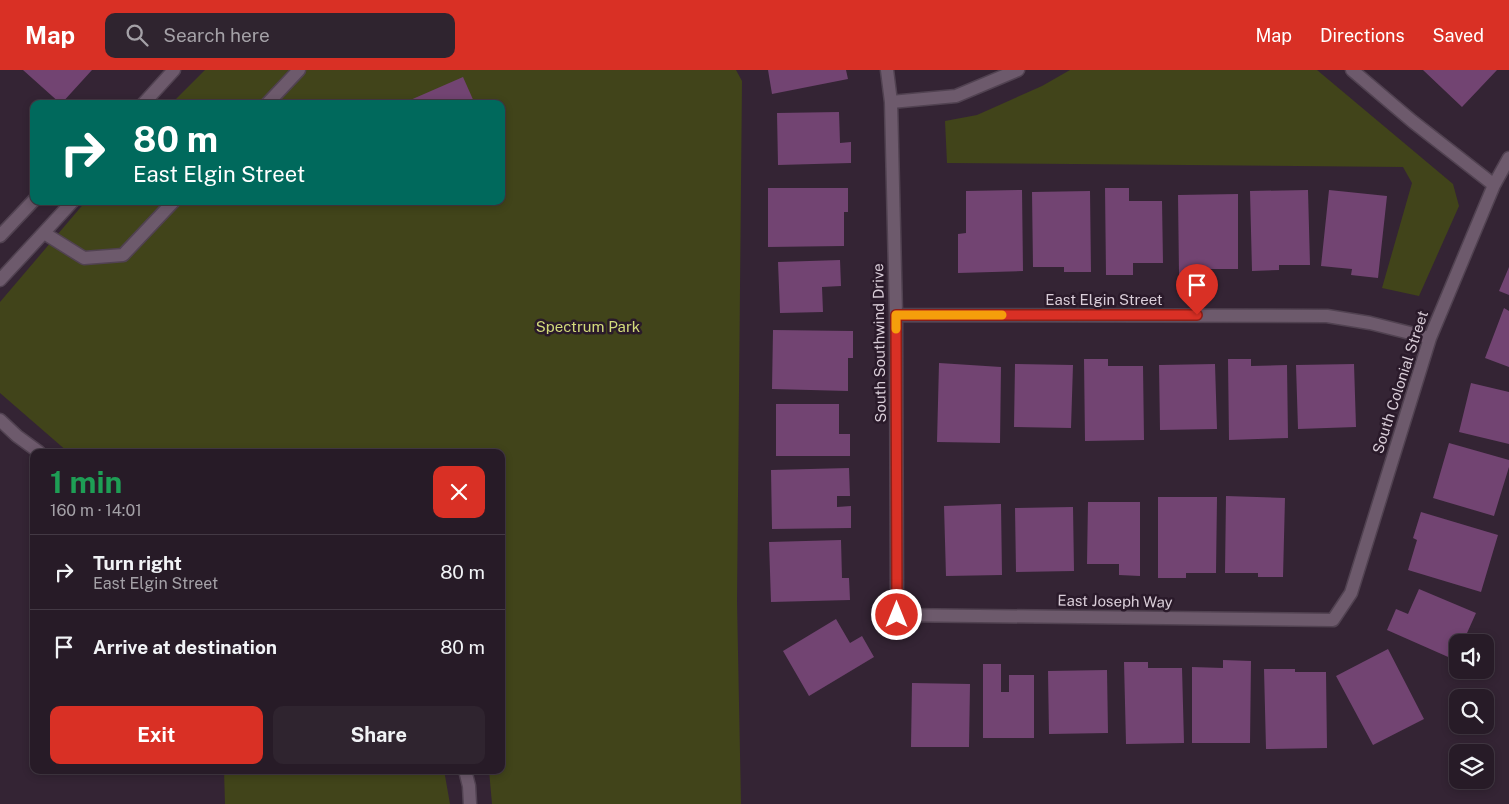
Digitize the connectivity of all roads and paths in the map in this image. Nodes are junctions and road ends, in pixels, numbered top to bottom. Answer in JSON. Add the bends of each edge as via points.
{"nodes":[{"id":1,"x":174,"y":70,"type":"edge"},
{"id":2,"x":299,"y":70,"type":"edge"},
{"id":3,"x":887,"y":70,"type":"edge"},
{"id":4,"x":1018,"y":70,"type":"edge"},
{"id":5,"x":1352,"y":70,"type":"edge"},
{"id":6,"x":147,"y":100,"type":"edge"},
{"id":7,"x":271,"y":100,"type":"edge"},
{"id":8,"x":891,"y":102,"type":"junction"},
{"id":9,"x":1509,"y":158,"type":"edge"},
{"id":10,"x":1494,"y":185,"type":"junction"},
{"id":11,"x":30,"y":204,"type":"edge"},
{"id":12,"x":69,"y":205,"type":"edge"},
{"id":13,"x":170,"y":205,"type":"edge"},
{"id":14,"x":44,"y":233,"type":"junction"},
{"id":15,"x":0,"y":236,"type":"edge"},
{"id":16,"x":0,"y":280,"type":"edge"},
{"id":17,"x":896,"y":315,"type":"junction"},
{"id":18,"x":1430,"y":338,"type":"junction"},
{"id":19,"x":0,"y":420,"type":"edge"},
{"id":20,"x":35,"y":449,"type":"edge"},
{"id":21,"x":897,"y":615,"type":"joint"},
{"id":22,"x":1333,"y":620,"type":"joint"},
{"id":23,"x":466,"y":774,"type":"edge"},
{"id":24,"x":470,"y":804,"type":"edge"}],
"edges":[{"from":1,"to":6,"type":"street"},
{"from":2,"to":7,"type":"street"},
{"from":3,"to":8,"type":"street","name":"South Southwind Drive"},
{"from":4,"to":8,"type":"street","via":[[956,96]]},
{"from":5,"to":10,"type":"street"},
{"from":8,"to":17,"type":"street","name":"South Southwind Drive"},
{"from":9,"to":10,"type":"street","name":"South Colonial Street"},
{"from":10,"to":18,"type":"street","name":"South Colonial Street"},
{"from":11,"to":15,"type":"street"},
{"from":12,"to":14,"type":"street"},
{"from":13,"to":14,"type":"street","via":[[123,255],[84,258]]},
{"from":14,"to":16,"type":"street"},
{"from":17,"to":18,"type":"street","name":"East Elgin Street","via":[[1327,316]]},
{"from":17,"to":21,"type":"street","name":"South Southwind Drive"},
{"from":18,"to":22,"type":"street","name":"South Colonial Street","via":[[1350,593]]},
{"from":19,"to":20,"type":"street"},
{"from":21,"to":22,"type":"street","name":"East Joseph Way"},
{"from":23,"to":24,"type":"street"}]}
